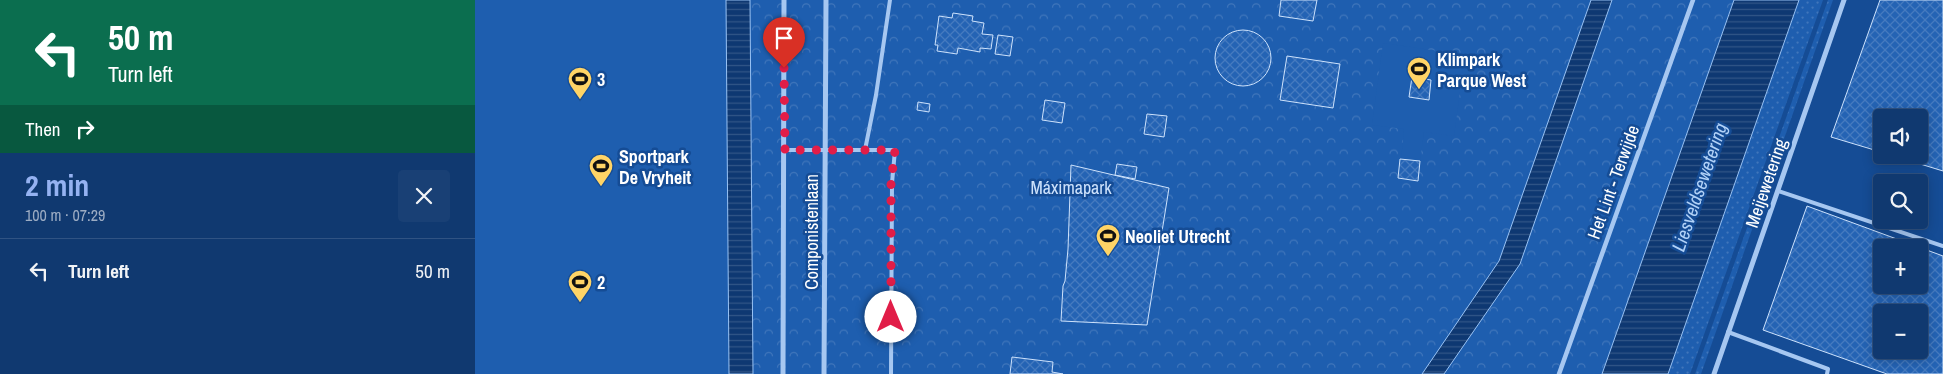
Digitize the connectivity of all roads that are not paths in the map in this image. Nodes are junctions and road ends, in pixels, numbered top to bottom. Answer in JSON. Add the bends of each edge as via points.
{"nodes":[{"id":1,"x":784,"y":0,"type":"edge"},
{"id":2,"x":826,"y":0,"type":"edge"},
{"id":3,"x":890,"y":0,"type":"edge"},
{"id":4,"x":1693,"y":0,"type":"edge"},
{"id":5,"x":1843,"y":0,"type":"edge"},
{"id":6,"x":785,"y":150,"type":"junction"},
{"id":7,"x":825,"y":150,"type":"junction"},
{"id":8,"x":865,"y":150,"type":"junction"},
{"id":9,"x":1778,"y":191,"type":"junction"},
{"id":10,"x":1943,"y":246,"type":"edge"},
{"id":11,"x":1728,"y":332,"type":"junction"},
{"id":12,"x":783,"y":374,"type":"edge"},
{"id":13,"x":824,"y":374,"type":"edge"},
{"id":14,"x":891,"y":374,"type":"edge"},
{"id":15,"x":1559,"y":374,"type":"edge"},
{"id":16,"x":1714,"y":374,"type":"edge"},
{"id":17,"x":1827,"y":374,"type":"edge"}],
"edges":[{"from":1,"to":6,"type":"street","name":"Componistenlaan"},
{"from":2,"to":7,"type":"street","name":"Componistenlaan"},
{"from":3,"to":8,"type":"lane"},
{"from":4,"to":15,"type":"street","name":"Het Lint - Terwijde"},
{"from":5,"to":9,"type":"street","name":"Meijewetering"},
{"from":6,"to":7,"type":"lane"},
{"from":6,"to":12,"type":"street","name":"Componistenlaan"},
{"from":7,"to":8,"type":"lane"},
{"from":7,"to":13,"type":"street","name":"Componistenlaan"},
{"from":8,"to":14,"type":"lane","via":[[895,150],[891,183]]},
{"from":9,"to":10,"type":"lane"},
{"from":9,"to":11,"type":"street","name":"Meijewetering"},
{"from":11,"to":16,"type":"street","name":"Meijewetering"},
{"from":11,"to":17,"type":"lane","via":[[1829,369]]}]}
